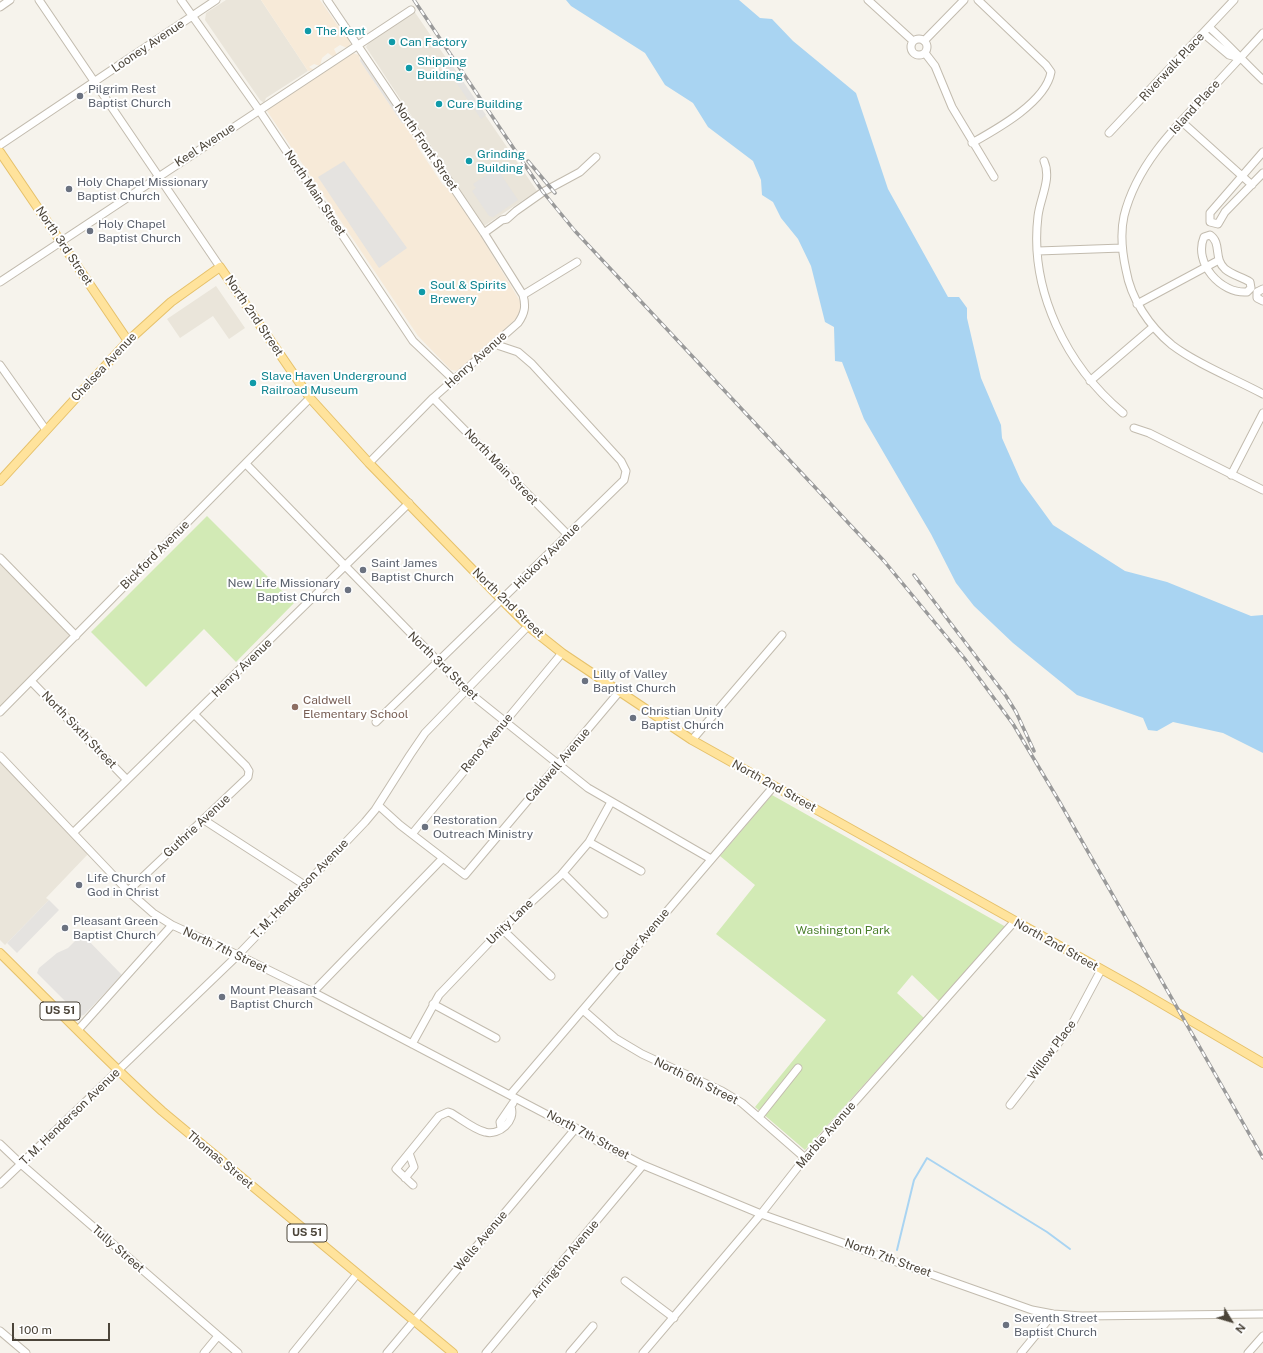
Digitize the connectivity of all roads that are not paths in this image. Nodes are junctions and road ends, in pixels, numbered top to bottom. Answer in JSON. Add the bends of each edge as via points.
{"nodes":[{"id":1,"x":10,"y":0,"type":"edge"},
{"id":2,"x":38,"y":0,"type":"edge"},
{"id":3,"x":181,"y":0,"type":"edge"},
{"id":4,"x":216,"y":0,"type":"edge"},
{"id":5,"x":327,"y":0,"type":"edge"},
{"id":6,"x":868,"y":0,"type":"edge"},
{"id":7,"x":965,"y":0,"type":"edge"},
{"id":8,"x":975,"y":0,"type":"edge"},
{"id":9,"x":978,"y":0,"type":"edge"},
{"id":10,"x":1234,"y":0,"type":"edge"},
{"id":11,"x":0,"y":7,"type":"edge"},
{"id":12,"x":411,"y":10,"type":"dead end"},
{"id":13,"x":192,"y":16,"type":"junction"},
{"id":14,"x":1209,"y":27,"type":"junction"},
{"id":15,"x":1204,"y":32,"type":"junction"},
{"id":16,"x":1263,"y":33,"type":"edge"},
{"id":17,"x":913,"y":41,"type":"junction"},
{"id":18,"x":924,"y":41,"type":"junction"},
{"id":19,"x":358,"y":46,"type":"junction"},
{"id":20,"x":924,"y":53,"type":"junction"},
{"id":21,"x":1240,"y":58,"type":"junction"},
{"id":22,"x":1263,"y":80,"type":"edge"},
{"id":23,"x":94,"y":82,"type":"junction"},
{"id":24,"x":259,"y":110,"type":"junction"},
{"id":25,"x":1181,"y":121,"type":"junction"},
{"id":26,"x":1109,"y":133,"type":"dead end"},
{"id":27,"x":972,"y":143,"type":"junction"},
{"id":28,"x":0,"y":145,"type":"edge"},
{"id":29,"x":0,"y":152,"type":"edge"},
{"id":30,"x":1263,"y":152,"type":"edge"},
{"id":31,"x":596,"y":157,"type":"dead end"},
{"id":32,"x":1044,"y":161,"type":"dead end"},
{"id":33,"x":1263,"y":173,"type":"edge"},
{"id":34,"x":159,"y":176,"type":"junction"},
{"id":35,"x":1241,"y":176,"type":"junction"},
{"id":36,"x":994,"y":177,"type":"dead end"},
{"id":37,"x":1252,"y":185,"type":"junction"},
{"id":38,"x":484,"y":232,"type":"junction"},
{"id":39,"x":61,"y":241,"type":"junction"},
{"id":40,"x":1122,"y":248,"type":"junction"},
{"id":41,"x":1038,"y":251,"type":"junction"},
{"id":42,"x":1219,"y":260,"type":"junction"},
{"id":43,"x":576,"y":262,"type":"dead end"},
{"id":44,"x":220,"y":267,"type":"junction"},
{"id":45,"x":1206,"y":267,"type":"junction"},
{"id":46,"x":0,"y":282,"type":"edge"},
{"id":47,"x":1263,"y":289,"type":"edge"},
{"id":48,"x":523,"y":295,"type":"junction"},
{"id":49,"x":1263,"y":301,"type":"edge"},
{"id":50,"x":1137,"y":304,"type":"junction"},
{"id":51,"x":1153,"y":327,"type":"junction"},
{"id":52,"x":128,"y":341,"type":"junction"},
{"id":53,"x":496,"y":342,"type":"junction"},
{"id":54,"x":0,"y":365,"type":"edge"},
{"id":55,"x":454,"y":380,"type":"junction"},
{"id":56,"x":1090,"y":381,"type":"junction"},
{"id":57,"x":1263,"y":394,"type":"edge"},
{"id":58,"x":310,"y":398,"type":"junction"},
{"id":59,"x":433,"y":398,"type":"junction"},
{"id":60,"x":1123,"y":413,"type":"dead end"},
{"id":61,"x":1263,"y":413,"type":"edge"},
{"id":62,"x":1134,"y":428,"type":"dead end"},
{"id":63,"x":46,"y":430,"type":"junction"},
{"id":64,"x":369,"y":462,"type":"junction"},
{"id":65,"x":246,"y":464,"type":"junction"},
{"id":66,"x":1231,"y":475,"type":"junction"},
{"id":67,"x":0,"y":481,"type":"edge"},
{"id":68,"x":1263,"y":490,"type":"edge"},
{"id":69,"x":409,"y":503,"type":"junction"},
{"id":70,"x":568,"y":535,"type":"junction"},
{"id":71,"x":0,"y":558,"type":"edge"},
{"id":72,"x":344,"y":567,"type":"junction"},
{"id":73,"x":502,"y":600,"type":"junction"},
{"id":74,"x":528,"y":626,"type":"junction"},
{"id":75,"x":782,"y":635,"type":"dead end"},
{"id":76,"x":76,"y":636,"type":"junction"},
{"id":77,"x":562,"y":653,"type":"junction"},
{"id":78,"x":438,"y":663,"type":"junction"},
{"id":79,"x":31,"y":681,"type":"junction"},
{"id":80,"x":467,"y":691,"type":"junction"},
{"id":81,"x":619,"y":692,"type":"junction"},
{"id":82,"x":0,"y":712,"type":"edge"},
{"id":83,"x":194,"y":714,"type":"junction"},
{"id":84,"x":505,"y":721,"type":"junction"},
{"id":85,"x":376,"y":722,"type":"dead end"},
{"id":86,"x":692,"y":740,"type":"junction"},
{"id":87,"x":0,"y":756,"type":"edge"},
{"id":88,"x":559,"y":765,"type":"junction"},
{"id":89,"x":127,"y":780,"type":"junction"},
{"id":90,"x":774,"y":786,"type":"junction"},
{"id":91,"x":611,"y":802,"type":"junction"},
{"id":92,"x":378,"y":805,"type":"junction"},
{"id":93,"x":204,"y":820,"type":"junction"},
{"id":94,"x":74,"y":832,"type":"junction"},
{"id":95,"x":412,"y":834,"type":"junction"},
{"id":96,"x":589,"y":842,"type":"junction"},
{"id":97,"x":442,"y":859,"type":"junction"},
{"id":98,"x":711,"y":859,"type":"junction"},
{"id":99,"x":641,"y":871,"type":"dead end"},
{"id":100,"x":563,"y":873,"type":"junction"},
{"id":101,"x":303,"y":884,"type":"junction"},
{"id":102,"x":128,"y":891,"type":"junction"},
{"id":103,"x":604,"y":914,"type":"dead end"},
{"id":104,"x":1014,"y":922,"type":"junction"},
{"id":105,"x":172,"y":925,"type":"junction"},
{"id":106,"x":502,"y":929,"type":"junction"},
{"id":107,"x":0,"y":953,"type":"edge"},
{"id":108,"x":238,"y":954,"type":"junction"},
{"id":109,"x":1101,"y":970,"type":"junction"},
{"id":110,"x":551,"y":976,"type":"dead end"},
{"id":111,"x":313,"y":992,"type":"junction"},
{"id":112,"x":433,"y":1004,"type":"junction"},
{"id":113,"x":583,"y":1010,"type":"junction"},
{"id":114,"x":78,"y":1030,"type":"junction"},
{"id":115,"x":496,"y":1038,"type":"dead end"},
{"id":116,"x":412,"y":1044,"type":"junction"},
{"id":117,"x":1263,"y":1063,"type":"edge"},
{"id":118,"x":798,"y":1068,"type":"dead end"},
{"id":119,"x":117,"y":1072,"type":"junction"},
{"id":120,"x":513,"y":1096,"type":"junction"},
{"id":121,"x":1010,"y":1105,"type":"dead end"},
{"id":122,"x":759,"y":1117,"type":"junction"},
{"id":123,"x":576,"y":1128,"type":"junction"},
{"id":124,"x":0,"y":1144,"type":"edge"},
{"id":125,"x":409,"y":1153,"type":"junction"},
{"id":126,"x":805,"y":1158,"type":"junction"},
{"id":127,"x":21,"y":1164,"type":"junction"},
{"id":128,"x":643,"y":1164,"type":"junction"},
{"id":129,"x":405,"y":1178,"type":"junction"},
{"id":130,"x":0,"y":1184,"type":"edge"},
{"id":131,"x":413,"y":1185,"type":"dead end"},
{"id":132,"x":761,"y":1214,"type":"junction"},
{"id":133,"x":357,"y":1274,"type":"junction"},
{"id":134,"x":625,"y":1281,"type":"dead end"},
{"id":135,"x":1053,"y":1314,"type":"junction"},
{"id":136,"x":1263,"y":1314,"type":"edge"},
{"id":137,"x":674,"y":1318,"type":"junction"},
{"id":138,"x":414,"y":1321,"type":"junction"},
{"id":139,"x":593,"y":1326,"type":"dead end"},
{"id":140,"x":0,"y":1331,"type":"edge"},
{"id":141,"x":218,"y":1336,"type":"junction"},
{"id":142,"x":1263,"y":1336,"type":"edge"},
{"id":143,"x":26,"y":1353,"type":"edge"},
{"id":144,"x":204,"y":1353,"type":"edge"},
{"id":145,"x":238,"y":1353,"type":"edge"},
{"id":146,"x":293,"y":1353,"type":"edge"},
{"id":147,"x":387,"y":1353,"type":"edge"},
{"id":148,"x":453,"y":1353,"type":"edge"},
{"id":149,"x":486,"y":1353,"type":"edge"},
{"id":150,"x":570,"y":1353,"type":"edge"},
{"id":151,"x":643,"y":1353,"type":"edge"},
{"id":152,"x":1021,"y":1353,"type":"edge"},
{"id":153,"x":1248,"y":1353,"type":"edge"}],
"edges":[{"from":1,"to":11,"type":"street"},
{"from":2,"to":23,"type":"street","name":"North 2nd Street"},
{"from":3,"to":13,"type":"street","name":"North Main Street"},
{"from":4,"to":13,"type":"street","name":"Looney Avenue"},
{"from":5,"to":19,"type":"street","name":"North Front Street"},
{"from":6,"to":17,"type":"street"},
{"from":7,"to":8,"type":"street"},
{"from":7,"to":18,"type":"street"},
{"from":9,"to":27,"type":"street","via":[[1051,72],[1050,80],[1037,96],[1006,124]]},
{"from":10,"to":14,"type":"street","name":"Riverwalk Place"},
{"from":12,"to":19,"type":"street","name":"Keel Avenue"},
{"from":13,"to":23,"type":"street","name":"Looney Avenue"},
{"from":13,"to":24,"type":"street","name":"North Main Street"},
{"from":14,"to":15,"type":"street","name":"Riverwalk Place"},
{"from":14,"to":21,"type":"street","via":[[1234,49]]},
{"from":15,"to":21,"type":"street","via":[[1229,54]]},
{"from":15,"to":26,"type":"street","name":"Riverwalk Place"},
{"from":16,"to":21,"type":"street","name":"Island Place"},
{"from":17,"to":18,"type":"street"},
{"from":17,"to":20,"type":"street","via":[[910,47],[913,53]]},
{"from":18,"to":20,"type":"street","via":[[927,47]]},
{"from":19,"to":24,"type":"street","name":"Keel Avenue"},
{"from":19,"to":38,"type":"street","name":"North Front Street"},
{"from":20,"to":27,"type":"street","via":[[935,66],[951,106]]},
{"from":21,"to":22,"type":"street"},
{"from":21,"to":25,"type":"street","name":"Island Place"},
{"from":23,"to":28,"type":"street","name":"Looney Avenue"},
{"from":23,"to":34,"type":"street","name":"North 2nd Street"},
{"from":24,"to":34,"type":"street","name":"Keel Avenue"},
{"from":24,"to":55,"type":"street","name":"North Main Street","via":[[414,341]]},
{"from":25,"to":35,"type":"street"},
{"from":25,"to":40,"type":"street","name":"Island Place","via":[[1154,153],[1133,187],[1124,217]]},
{"from":27,"to":36,"type":"street"},
{"from":29,"to":39,"type":"main road","name":"North 3rd Street"},
{"from":30,"to":35,"type":"street"},
{"from":31,"to":38,"type":"street","via":[[580,172],[543,192],[507,219]]},
{"from":32,"to":41,"type":"street","via":[[1048,170],[1038,216]]},
{"from":33,"to":37,"type":"street"},
{"from":34,"to":39,"type":"street","name":"Keel Avenue"},
{"from":34,"to":44,"type":"street","name":"North 2nd Street"},
{"from":35,"to":37,"type":"street"},
{"from":35,"to":37,"type":"street","via":[[1210,214],[1211,222],[1218,224],[1225,212]]},
{"from":38,"to":48,"type":"street","name":"North Front Street"},
{"from":39,"to":46,"type":"street","name":"Keel Avenue"},
{"from":39,"to":52,"type":"main road","name":"North 3rd Street"},
{"from":40,"to":41,"type":"street"},
{"from":40,"to":50,"type":"street","name":"Island Place","via":[[1128,282]]},
{"from":41,"to":56,"type":"street","via":[[1041,278],[1056,325],[1066,346]]},
{"from":42,"to":45,"type":"street"},
{"from":42,"to":45,"type":"street","via":[[1215,239],[1210,235],[1204,237],[1201,250]]},
{"from":42,"to":45,"type":"street","via":[[1225,269],[1250,282],[1251,288],[1247,292],[1220,283]]},
{"from":43,"to":48,"type":"street"},
{"from":44,"to":52,"type":"main road","name":"Chelsea Avenue","via":[[171,302]]},
{"from":44,"to":58,"type":"main road","name":"North 2nd Street"},
{"from":45,"to":50,"type":"street"},
{"from":47,"to":49,"type":"street","via":[[1257,292],[1257,298]]},
{"from":48,"to":53,"type":"street","name":"Henry Avenue","via":[[526,303],[523,316]]},
{"from":50,"to":51,"type":"street","name":"Island Place"},
{"from":51,"to":56,"type":"street"},
{"from":51,"to":57,"type":"street","name":"Island Place","via":[[1173,346]]},
{"from":52,"to":63,"type":"main road","name":"Chelsea Avenue"},
{"from":53,"to":55,"type":"street","name":"Henry Avenue"},
{"from":53,"to":70,"type":"street","name":"Hickory Avenue","via":[[518,352],[532,364],[621,461],[626,471],[624,480]]},
{"from":54,"to":63,"type":"street"},
{"from":55,"to":59,"type":"street","name":"Henry Avenue"},
{"from":56,"to":60,"type":"street"},
{"from":58,"to":64,"type":"main road","name":"North 2nd Street"},
{"from":58,"to":65,"type":"street","name":"Bickford Avenue"},
{"from":59,"to":64,"type":"street","name":"Henry Avenue"},
{"from":59,"to":70,"type":"street","name":"North Main Street"},
{"from":61,"to":66,"type":"street"},
{"from":62,"to":66,"type":"street","via":[[1149,433]]},
{"from":63,"to":67,"type":"main road","name":"Chelsea Avenue"},
{"from":64,"to":69,"type":"main road","name":"North 2nd Street"},
{"from":65,"to":72,"type":"street","name":"North 3rd Street"},
{"from":65,"to":76,"type":"street","name":"Bickford Avenue"},
{"from":66,"to":68,"type":"street"},
{"from":69,"to":72,"type":"street","name":"Henry Avenue"},
{"from":69,"to":73,"type":"main road","name":"North 2nd Street"},
{"from":70,"to":73,"type":"street","name":"Hickory Avenue"},
{"from":71,"to":76,"type":"street"},
{"from":72,"to":78,"type":"street","name":"North 3rd Street"},
{"from":72,"to":83,"type":"street","name":"Henry Avenue"},
{"from":73,"to":74,"type":"main road","name":"North 2nd Street"},
{"from":73,"to":78,"type":"street","name":"Hickory Avenue"},
{"from":74,"to":77,"type":"main road","name":"North 2nd Street"},
{"from":74,"to":80,"type":"street","name":"T. M. Henderson Avenue"},
{"from":75,"to":86,"type":"street"},
{"from":76,"to":79,"type":"street","name":"Bickford Avenue"},
{"from":77,"to":81,"type":"main road","name":"North 2nd Street"},
{"from":77,"to":84,"type":"street","name":"Reno Avenue"},
{"from":78,"to":80,"type":"street","name":"North 3rd Street"},
{"from":78,"to":85,"type":"street","name":"Hickory Avenue"},
{"from":79,"to":82,"type":"street","name":"Bickford Avenue"},
{"from":79,"to":89,"type":"street","name":"North Sixth Street"},
{"from":80,"to":84,"type":"street","name":"North 3rd Street"},
{"from":80,"to":92,"type":"street","name":"T. M. Henderson Avenue","via":[[426,733]]},
{"from":81,"to":86,"type":"main road","name":"North 2nd Street"},
{"from":81,"to":88,"type":"street","name":"Caldwell Avenue"},
{"from":83,"to":89,"type":"street","name":"Henry Avenue"},
{"from":83,"to":93,"type":"street","name":"Guthrie Avenue","via":[[249,771],[248,777]]},
{"from":84,"to":88,"type":"street","name":"North 3rd Street"},
{"from":84,"to":95,"type":"street","name":"Reno Avenue"},
{"from":86,"to":90,"type":"main road","name":"North 2nd Street"},
{"from":87,"to":94,"type":"street","name":"North 7th Street"},
{"from":88,"to":91,"type":"street","name":"North 3rd Street"},
{"from":88,"to":97,"type":"street","name":"Caldwell Avenue","via":[[465,875]]},
{"from":89,"to":94,"type":"street","name":"Henry Avenue"},
{"from":90,"to":98,"type":"street","name":"Cedar Avenue"},
{"from":90,"to":104,"type":"main road","name":"North 2nd Street"},
{"from":91,"to":96,"type":"street","name":"Unity Lane"},
{"from":91,"to":98,"type":"street","name":"North 3rd Street"},
{"from":92,"to":95,"type":"street"},
{"from":92,"to":101,"type":"street","name":"T. M. Henderson Avenue","via":[[365,822]]},
{"from":93,"to":101,"type":"street"},
{"from":93,"to":102,"type":"street","name":"Guthrie Avenue"},
{"from":94,"to":102,"type":"street","name":"North 7th Street"},
{"from":95,"to":97,"type":"street"},
{"from":96,"to":99,"type":"street"},
{"from":96,"to":100,"type":"street","name":"Unity Lane"},
{"from":97,"to":111,"type":"street"},
{"from":98,"to":113,"type":"street","name":"Cedar Avenue"},
{"from":100,"to":103,"type":"street"},
{"from":100,"to":106,"type":"street","name":"Unity Lane"},
{"from":101,"to":108,"type":"street","name":"T. M. Henderson Avenue"},
{"from":102,"to":105,"type":"street","name":"North 7th Street","via":[[153,913]]},
{"from":104,"to":109,"type":"main road","name":"North 2nd Street"},
{"from":104,"to":126,"type":"street","name":"Marble Avenue"},
{"from":105,"to":108,"type":"street","name":"North 7th Street"},
{"from":105,"to":114,"type":"street"},
{"from":106,"to":110,"type":"street"},
{"from":106,"to":112,"type":"street","name":"Unity Lane"},
{"from":107,"to":114,"type":"main road","name":"Thomas Street","number":"US 51"},
{"from":108,"to":111,"type":"street","name":"North 7th Street"},
{"from":108,"to":119,"type":"street","name":"T. M. Henderson Avenue"},
{"from":109,"to":117,"type":"main road","name":"North 2nd Street"},
{"from":109,"to":121,"type":"street","name":"Willow Place","via":[[1070,1028]]},
{"from":111,"to":116,"type":"street","name":"North 7th Street"},
{"from":112,"to":115,"type":"street"},
{"from":112,"to":116,"type":"street","name":"Unity Lane"},
{"from":113,"to":120,"type":"street","name":"Cedar Avenue"},
{"from":113,"to":122,"type":"street","name":"North 6th Street","via":[[615,1038],[642,1054],[722,1091]]},
{"from":114,"to":119,"type":"main road","name":"Thomas Street","number":"US 51"},
{"from":116,"to":120,"type":"street","name":"North 7th Street"},
{"from":118,"to":122,"type":"street"},
{"from":119,"to":127,"type":"street","name":"T. M. Henderson Avenue"},
{"from":119,"to":133,"type":"main road","name":"Thomas Street","number":"US 51"},
{"from":120,"to":123,"type":"street","name":"North 7th Street"},
{"from":120,"to":125,"type":"street","name":"Cedar Avenue","via":[[511,1107],[500,1122],[501,1128],[493,1132],[484,1132],[448,1112],[439,1116]]},
{"from":122,"to":126,"type":"street","name":"North 6th Street"},
{"from":123,"to":128,"type":"street","name":"North 7th Street"},
{"from":123,"to":138,"type":"street","name":"Wells Avenue"},
{"from":124,"to":127,"type":"street","name":"Tully Street"},
{"from":125,"to":129,"type":"street","via":[[414,1167]]},
{"from":125,"to":129,"type":"street","via":[[396,1169]]},
{"from":126,"to":132,"type":"street","name":"Marble Avenue"},
{"from":127,"to":130,"type":"street","name":"T. M. Henderson Avenue"},
{"from":127,"to":141,"type":"street","name":"Tully Street"},
{"from":128,"to":132,"type":"street","name":"North 7th Street"},
{"from":128,"to":149,"type":"street","name":"Arrington Avenue"},
{"from":129,"to":131,"type":"street"},
{"from":132,"to":135,"type":"street","name":"North 7th Street","via":[[1032,1310]]},
{"from":132,"to":137,"type":"street","name":"Marble Avenue"},
{"from":133,"to":138,"type":"main road","name":"Thomas Street","number":"US 51"},
{"from":133,"to":146,"type":"street"},
{"from":134,"to":137,"type":"street"},
{"from":135,"to":136,"type":"street","name":"North 7th Street"},
{"from":135,"to":152,"type":"street"},
{"from":137,"to":151,"type":"street","name":"Marble Avenue"},
{"from":138,"to":147,"type":"street","name":"Wells Avenue"},
{"from":138,"to":148,"type":"main road","name":"Thomas Street","number":"US 51"},
{"from":139,"to":150,"type":"street"},
{"from":140,"to":143,"type":"street"},
{"from":141,"to":144,"type":"street"},
{"from":141,"to":145,"type":"street","name":"Tully Street"},
{"from":142,"to":153,"type":"street"}]}
